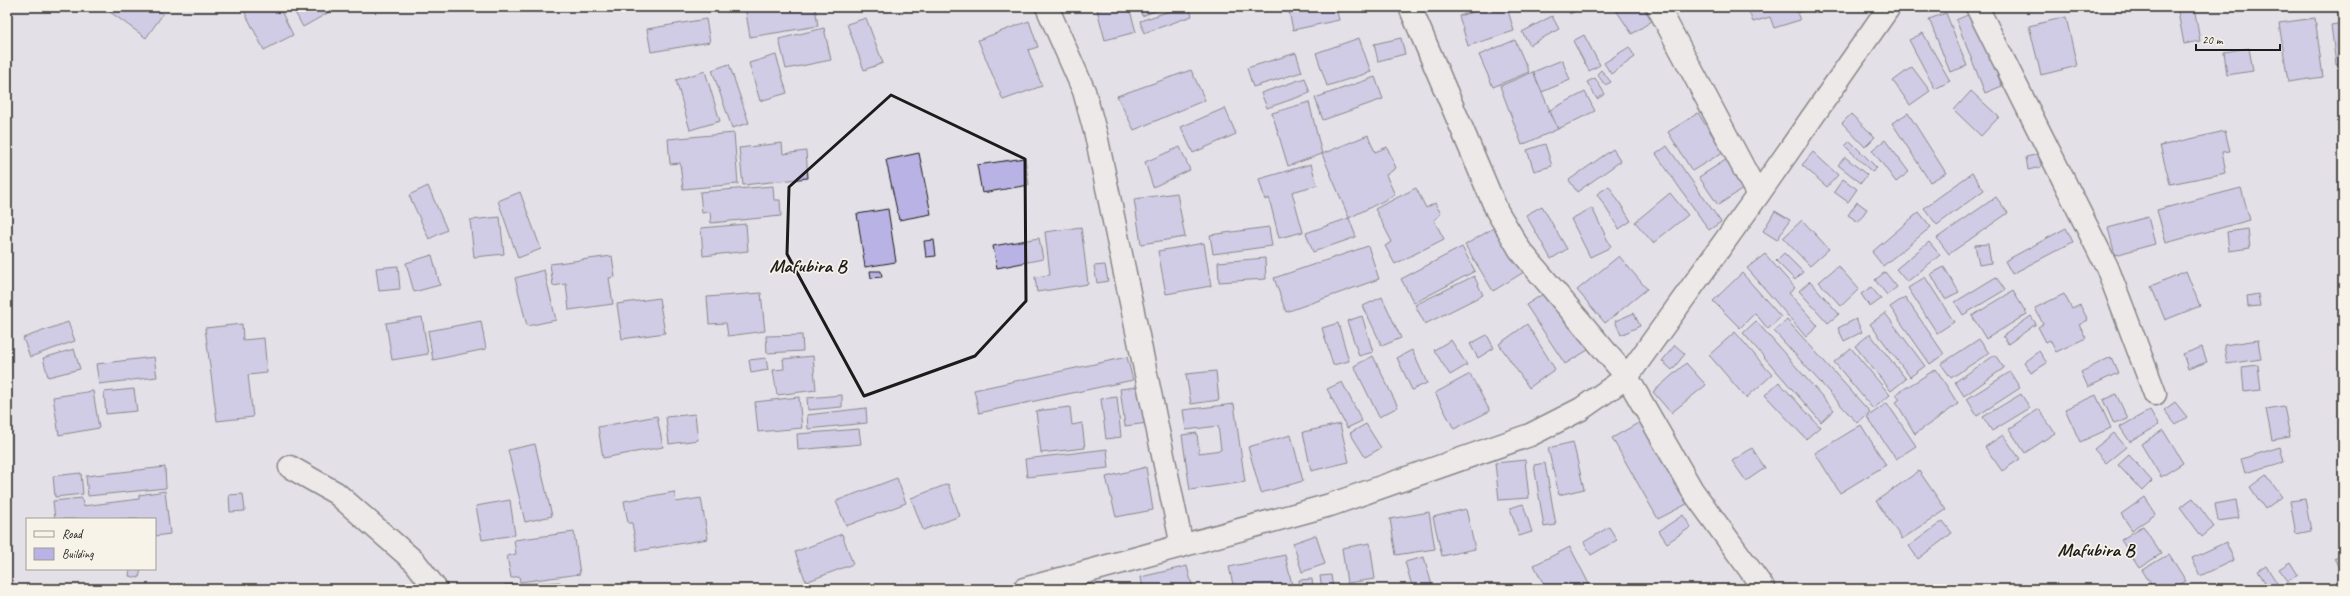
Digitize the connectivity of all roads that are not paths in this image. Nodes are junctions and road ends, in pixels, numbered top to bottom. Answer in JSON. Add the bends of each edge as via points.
{"nodes":[{"id":1,"x":1046,"y":7,"type":"edge"},
{"id":2,"x":1410,"y":7,"type":"edge"},
{"id":3,"x":1658,"y":7,"type":"edge"},
{"id":4,"x":1889,"y":7,"type":"edge"},
{"id":5,"x":1977,"y":7,"type":"edge"},
{"id":6,"x":1758,"y":195,"type":"junction"},
{"id":7,"x":1627,"y":377,"type":"junction"},
{"id":8,"x":2155,"y":394,"type":"dead end"},
{"id":9,"x":290,"y":467,"type":"dead end"},
{"id":10,"x":1182,"y":546,"type":"junction"},
{"id":11,"x":436,"y":589,"type":"edge"},
{"id":12,"x":1024,"y":589,"type":"edge"},
{"id":13,"x":1764,"y":589,"type":"edge"}],
"edges":[{"from":1,"to":10,"type":"street","via":[[1084,91],[1094,128]]},
{"from":2,"to":7,"type":"street","via":[[1498,211],[1520,250]]},
{"from":3,"to":6,"type":"street"},
{"from":4,"to":6,"type":"street"},
{"from":5,"to":8,"type":"street","via":[[2107,267]]},
{"from":6,"to":7,"type":"street"},
{"from":7,"to":10,"type":"street","via":[[1581,409],[1530,435],[1330,506]]},
{"from":7,"to":13,"type":"street","via":[[1692,490]]},
{"from":9,"to":11,"type":"street","via":[[336,493],[415,562]]},
{"from":10,"to":12,"type":"street"}]}
